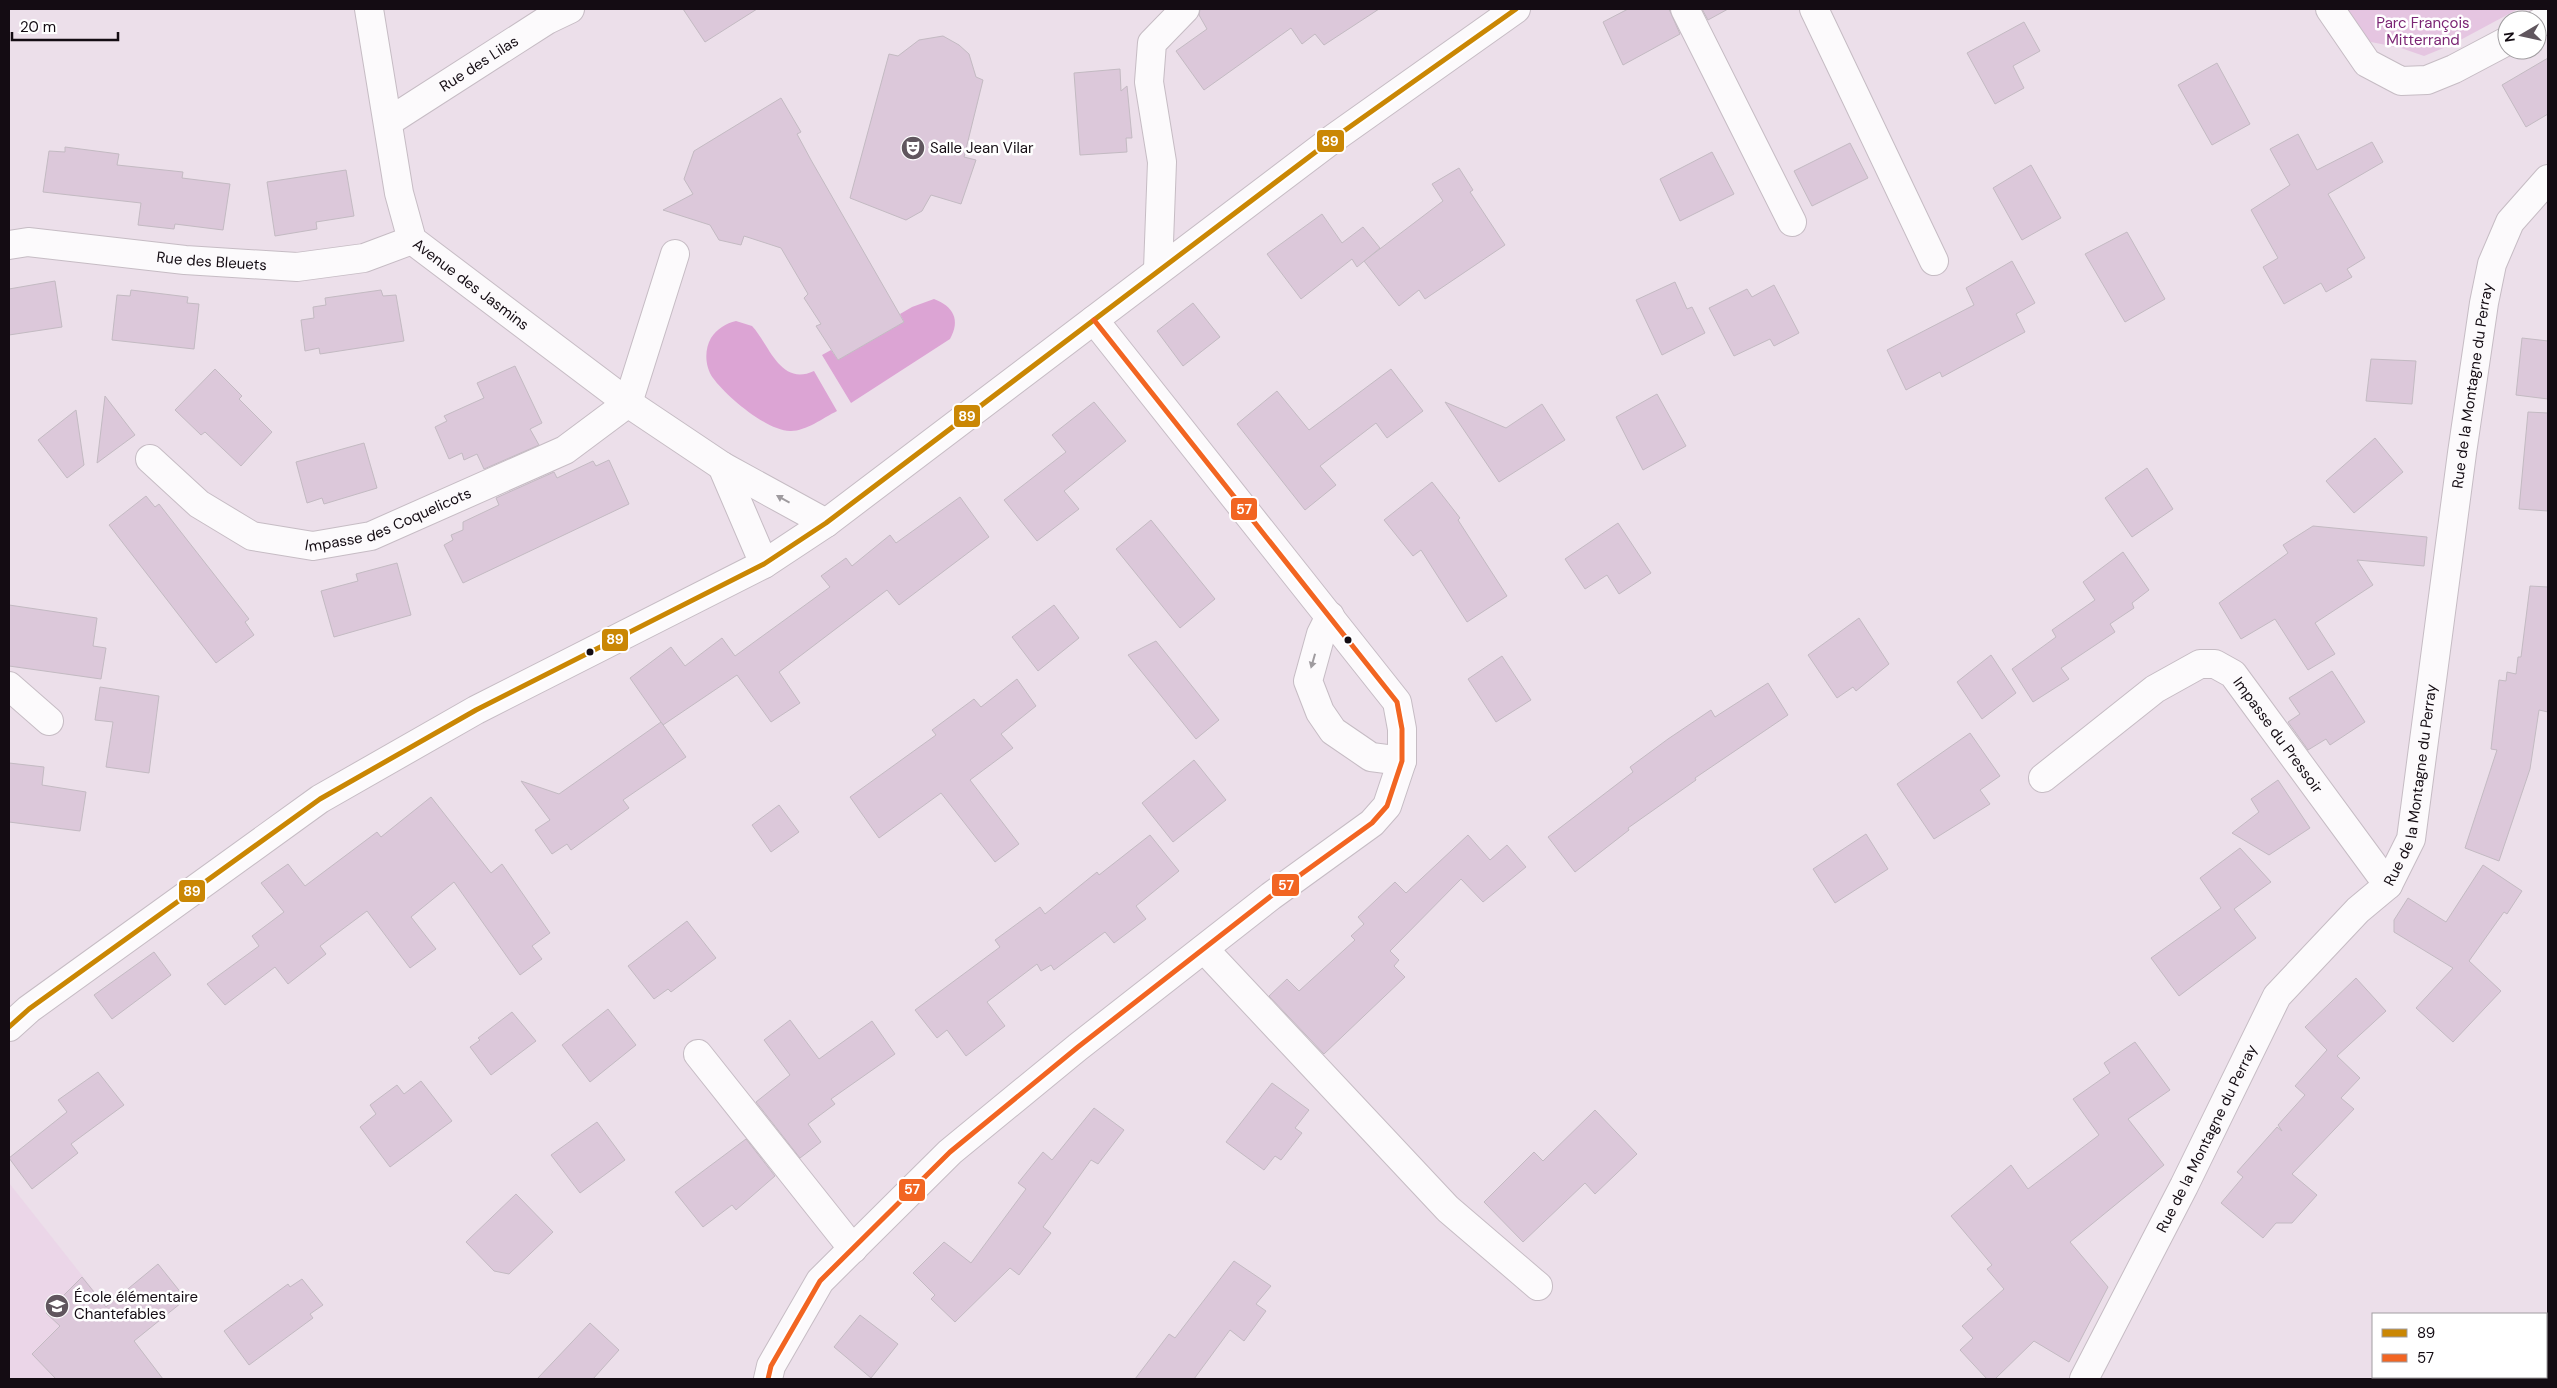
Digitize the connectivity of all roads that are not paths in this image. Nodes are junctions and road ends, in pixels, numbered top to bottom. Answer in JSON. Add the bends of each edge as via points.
{"nodes":[{"id":1,"x":369,"y":9,"type":"edge"},
{"id":2,"x":570,"y":9,"type":"edge"},
{"id":3,"x":1185,"y":9,"type":"edge"},
{"id":4,"x":1516,"y":9,"type":"edge"},
{"id":5,"x":1685,"y":9,"type":"edge"},
{"id":6,"x":1814,"y":9,"type":"edge"},
{"id":7,"x":2330,"y":9,"type":"edge"},
{"id":8,"x":2497,"y":46,"type":"edge"},
{"id":9,"x":388,"y":122,"type":"junction"},
{"id":10,"x":2548,"y":180,"type":"edge"},
{"id":11,"x":1792,"y":222,"type":"dead end"},
{"id":12,"x":412,"y":240,"type":"junction"},
{"id":13,"x":9,"y":245,"type":"edge"},
{"id":14,"x":675,"y":254,"type":"dead end"},
{"id":15,"x":1934,"y":261,"type":"dead end"},
{"id":16,"x":1158,"y":269,"type":"junction"},
{"id":17,"x":1094,"y":320,"type":"junction"},
{"id":18,"x":628,"y":403,"type":"junction"},
{"id":19,"x":150,"y":459,"type":"dead end"},
{"id":20,"x":722,"y":466,"type":"junction"},
{"id":21,"x":826,"y":523,"type":"junction"},
{"id":22,"x":764,"y":564,"type":"junction"},
{"id":23,"x":1330,"y":616,"type":"junction"},
{"id":24,"x":9,"y":686,"type":"edge"},
{"id":25,"x":50,"y":721,"type":"dead end"},
{"id":26,"x":1402,"y":761,"type":"junction"},
{"id":27,"x":2043,"y":778,"type":"dead end"},
{"id":28,"x":2388,"y":885,"type":"junction"},
{"id":29,"x":1204,"y":949,"type":"junction"},
{"id":30,"x":9,"y":1027,"type":"edge"},
{"id":31,"x":698,"y":1054,"type":"dead end"},
{"id":32,"x":853,"y":1249,"type":"junction"},
{"id":33,"x":1538,"y":1286,"type":"dead end"},
{"id":34,"x":768,"y":1379,"type":"edge"},
{"id":35,"x":2084,"y":1379,"type":"edge"}],
"edges":[{"from":1,"to":9,"type":"street","name":"Avenue des Jasmins"},
{"from":2,"to":9,"type":"street","name":"Rue des Lilas","via":[[547,20]]},
{"from":3,"to":16,"type":"street","via":[[1152,43],[1150,82],[1162,162]]},
{"from":4,"to":16,"type":"street","via":[[1334,138]]},
{"from":5,"to":11,"type":"street"},
{"from":6,"to":15,"type":"street"},
{"from":7,"to":8,"type":"street","via":[[2367,62],[2401,82],[2427,80]]},
{"from":9,"to":12,"type":"street","name":"Avenue des Jasmins"},
{"from":10,"to":28,"type":"street","name":"Rue de la Montagne du Perray","via":[[2510,222],[2492,264],[2462,453],[2411,839]]},
{"from":12,"to":13,"type":"street","name":"Rue des Bleuets","via":[[364,258],[297,267],[185,260],[28,242]]},
{"from":12,"to":18,"type":"street","name":"Avenue des Jasmins"},
{"from":14,"to":18,"type":"street"},
{"from":16,"to":17,"type":"street"},
{"from":17,"to":21,"type":"street"},
{"from":17,"to":23,"type":"street"},
{"from":18,"to":19,"type":"street","name":"Impasse des Coquelicots","via":[[565,450],[371,536],[312,546],[252,536],[199,504]]},
{"from":18,"to":20,"type":"street","name":"Avenue des Jasmins"},
{"from":21,"to":20,"type":"street","name":"Avenue des Jasmins","one_way":true},
{"from":20,"to":22,"type":"street"},
{"from":21,"to":22,"type":"street"},
{"from":22,"to":30,"type":"street","via":[[476,710],[320,799],[29,1009]]},
{"from":23,"to":26,"type":"street","via":[[1397,702],[1402,730]]},
{"from":23,"to":26,"type":"street","one_way":true,"via":[[1321,634],[1308,681],[1320,712],[1333,731],[1371,757]]},
{"from":24,"to":25,"type":"street"},
{"from":26,"to":29,"type":"street","via":[[1387,806],[1372,823]]},
{"from":27,"to":28,"type":"street","name":"Impasse du Pressoir","via":[[2156,689],[2200,664],[2216,664],[2233,674]]},
{"from":28,"to":35,"type":"street","name":"Rue de la Montagne du Perray","via":[[2358,910],[2277,996]]},
{"from":29,"to":32,"type":"street","via":[[1078,1046],[950,1152]]},
{"from":29,"to":33,"type":"street","via":[[1448,1209]]},
{"from":31,"to":32,"type":"street"},
{"from":32,"to":34,"type":"street","via":[[820,1281],[772,1366]]}]}
